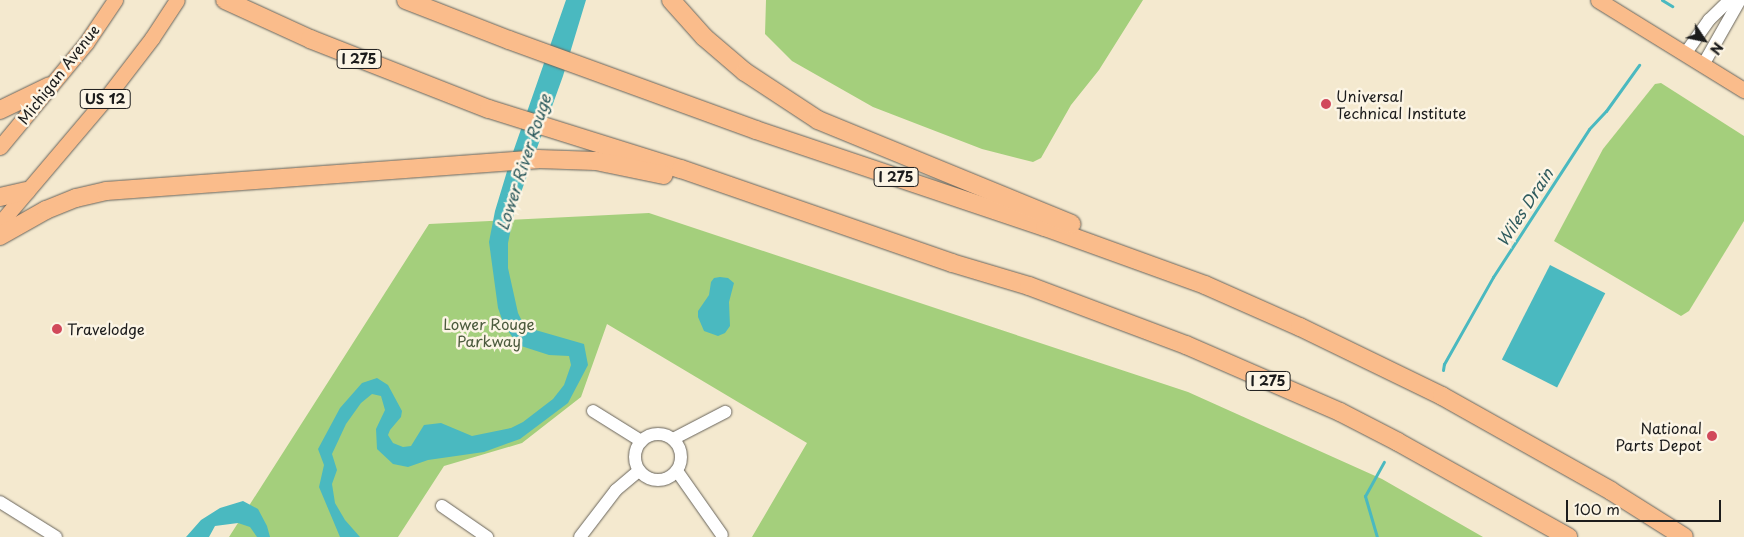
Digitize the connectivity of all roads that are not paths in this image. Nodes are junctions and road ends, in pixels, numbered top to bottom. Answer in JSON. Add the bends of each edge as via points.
{"nodes":[{"id":1,"x":115,"y":0,"type":"edge"},
{"id":2,"x":176,"y":0,"type":"edge"},
{"id":3,"x":406,"y":0,"type":"edge"},
{"id":4,"x":671,"y":0,"type":"edge"},
{"id":5,"x":1598,"y":0,"type":"edge"},
{"id":6,"x":1730,"y":0,"type":"edge"},
{"id":7,"x":1740,"y":0,"type":"edge"},
{"id":8,"x":228,"y":2,"type":"edge"},
{"id":9,"x":1685,"y":54,"type":"junction"},
{"id":10,"x":1703,"y":65,"type":"junction"},
{"id":11,"x":50,"y":86,"type":"junction"},
{"id":12,"x":1744,"y":90,"type":"edge"},
{"id":13,"x":0,"y":110,"type":"edge"},
{"id":14,"x":0,"y":147,"type":"edge"},
{"id":15,"x":26,"y":191,"type":"junction"},
{"id":16,"x":0,"y":197,"type":"edge"},
{"id":17,"x":0,"y":223,"type":"edge"},
{"id":18,"x":0,"y":236,"type":"edge"},
{"id":19,"x":952,"y":263,"type":"junction"},
{"id":20,"x":1178,"y":275,"type":"junction"},
{"id":21,"x":592,"y":411,"type":"dead end"},
{"id":22,"x":726,"y":412,"type":"dead end"},
{"id":23,"x":673,"y":439,"type":"junction"},
{"id":24,"x":641,"y":441,"type":"junction"},
{"id":25,"x":639,"y":471,"type":"junction"},
{"id":26,"x":677,"y":471,"type":"junction"},
{"id":27,"x":0,"y":502,"type":"edge"},
{"id":28,"x":442,"y":506,"type":"dead end"},
{"id":29,"x":722,"y":535,"type":"dead end"},
{"id":30,"x":56,"y":537,"type":"edge"},
{"id":31,"x":487,"y":537,"type":"edge"},
{"id":32,"x":581,"y":537,"type":"edge"},
{"id":33,"x":1568,"y":537,"type":"edge"},
{"id":34,"x":1684,"y":537,"type":"edge"}],
"edges":[{"from":1,"to":11,"type":"main road","name":"Michigan Avenue","via":[[86,43]]},
{"from":2,"to":15,"type":"main road","number":"US 12","via":[[152,38],[106,98]]},
{"from":3,"to":20,"type":"highway","number":"I 275","via":[[756,130]]},
{"from":4,"to":20,"type":"highway","via":[[704,37],[745,72],[818,120],[1124,245]]},
{"from":5,"to":9,"type":"main road"},
{"from":6,"to":9,"type":"street","via":[[1709,20]]},
{"from":7,"to":10,"type":"street"},
{"from":8,"to":19,"type":"highway","number":"I 275","via":[[319,43],[489,109],[594,141]]},
{"from":9,"to":10,"type":"main road"},
{"from":10,"to":12,"type":"main road"},
{"from":11,"to":13,"type":"highway"},
{"from":11,"to":14,"type":"main road","name":"Michigan Avenue"},
{"from":15,"to":16,"type":"highway"},
{"from":15,"to":17,"type":"main road","number":"US 12"},
{"from":18,"to":19,"type":"highway","via":[[46,210],[96,193],[538,159],[587,160],[646,170],[884,246]]},
{"from":19,"to":33,"type":"highway","number":"I 275","via":[[1029,286],[1186,345],[1331,408],[1453,470]]},
{"from":20,"to":34,"type":"highway","number":"I 275","via":[[1300,328],[1442,396]]},
{"from":21,"to":24,"type":"street"},
{"from":22,"to":23,"type":"street"},
{"from":23,"to":24,"type":"street","via":[[660,433],[646,436]]},
{"from":23,"to":26,"type":"street","via":[[682,458]]},
{"from":24,"to":25,"type":"street","via":[[635,456]]},
{"from":25,"to":26,"type":"street","via":[[658,480]]},
{"from":25,"to":32,"type":"street","via":[[616,490]]},
{"from":26,"to":29,"type":"street"},
{"from":27,"to":30,"type":"street"},
{"from":28,"to":31,"type":"street"}]}
